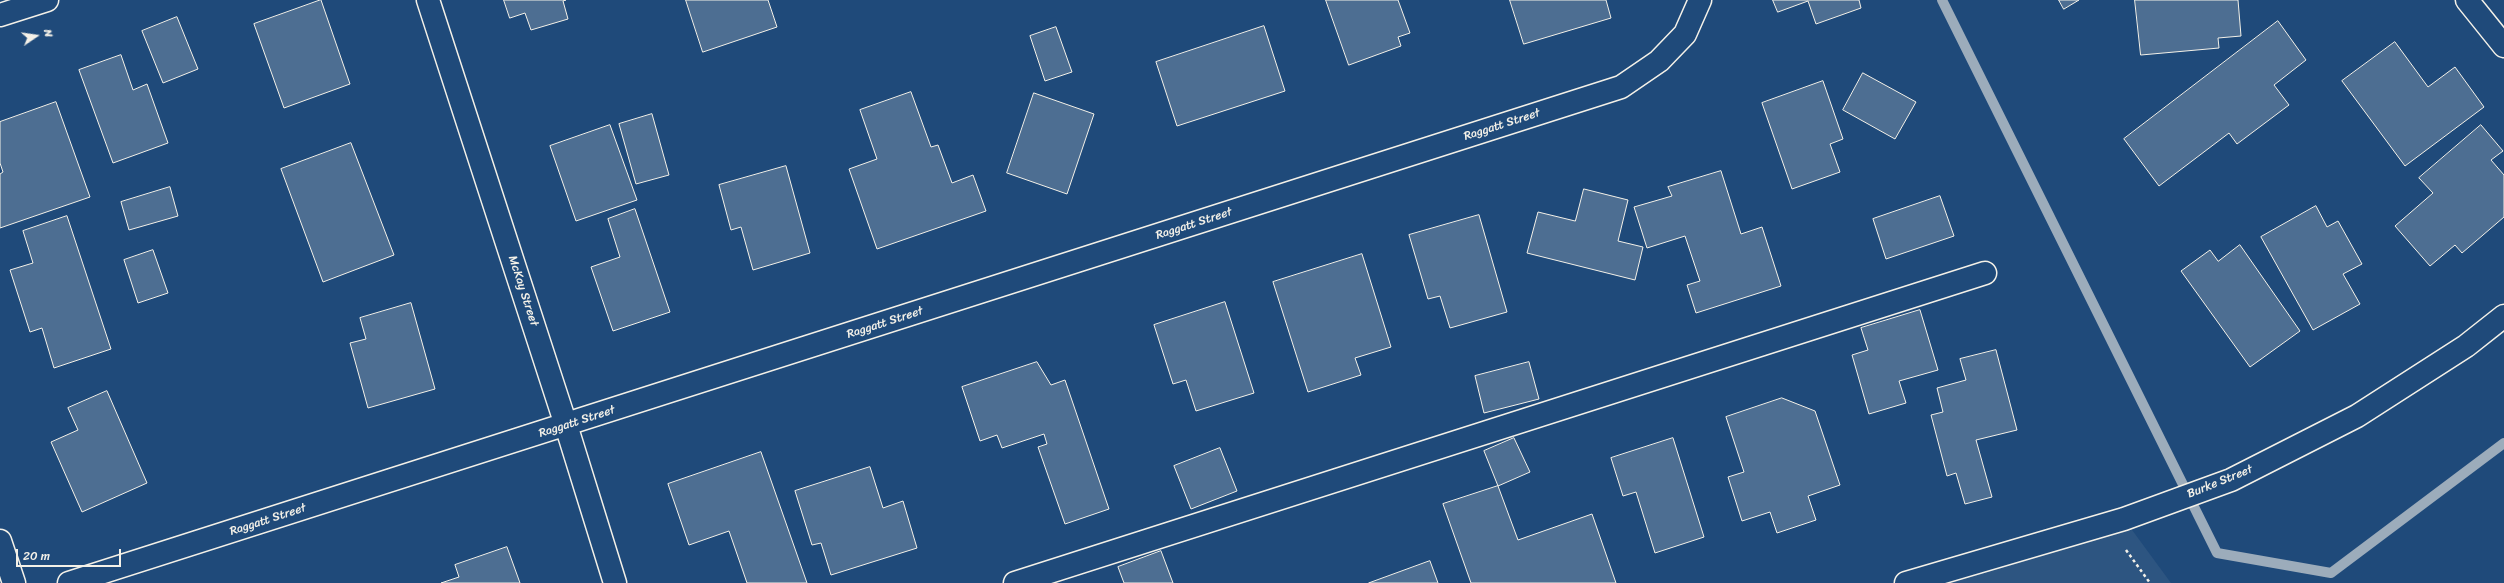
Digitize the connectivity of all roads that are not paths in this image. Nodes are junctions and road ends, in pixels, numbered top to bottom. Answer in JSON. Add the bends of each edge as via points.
{"nodes":[{"id":1,"x":47,"y":0,"type":"edge"},
{"id":2,"x":428,"y":0,"type":"edge"},
{"id":3,"x":1700,"y":0,"type":"edge"},
{"id":4,"x":2468,"y":0,"type":"edge"},
{"id":5,"x":0,"y":15,"type":"edge"},
{"id":6,"x":2504,"y":46,"type":"edge"},
{"id":7,"x":1985,"y":273,"type":"dead end"},
{"id":8,"x":2504,"y":316,"type":"edge"},
{"id":9,"x":566,"y":425,"type":"junction"},
{"id":10,"x":0,"y":541,"type":"edge"},
{"id":11,"x":14,"y":583,"type":"edge"},
{"id":12,"x":69,"y":583,"type":"edge"},
{"id":13,"x":615,"y":583,"type":"edge"},
{"id":14,"x":1015,"y":583,"type":"edge"},
{"id":15,"x":1906,"y":583,"type":"edge"}],
"edges":[{"from":1,"to":5,"type":"street"},
{"from":2,"to":9,"type":"street","name":"McKay Street"},
{"from":3,"to":9,"type":"street","name":"Raggatt Street","via":[[1685,34],[1660,61],[1621,87]]},
{"from":4,"to":6,"type":"street"},
{"from":7,"to":14,"type":"street"},
{"from":8,"to":15,"type":"street","name":"Burke Street","via":[[2466,346],[2357,416],[2231,480],[2115,521]]},
{"from":9,"to":12,"type":"street","name":"Raggatt Street"},
{"from":9,"to":13,"type":"street","name":"McKay Street"},
{"from":10,"to":11,"type":"street"}]}
